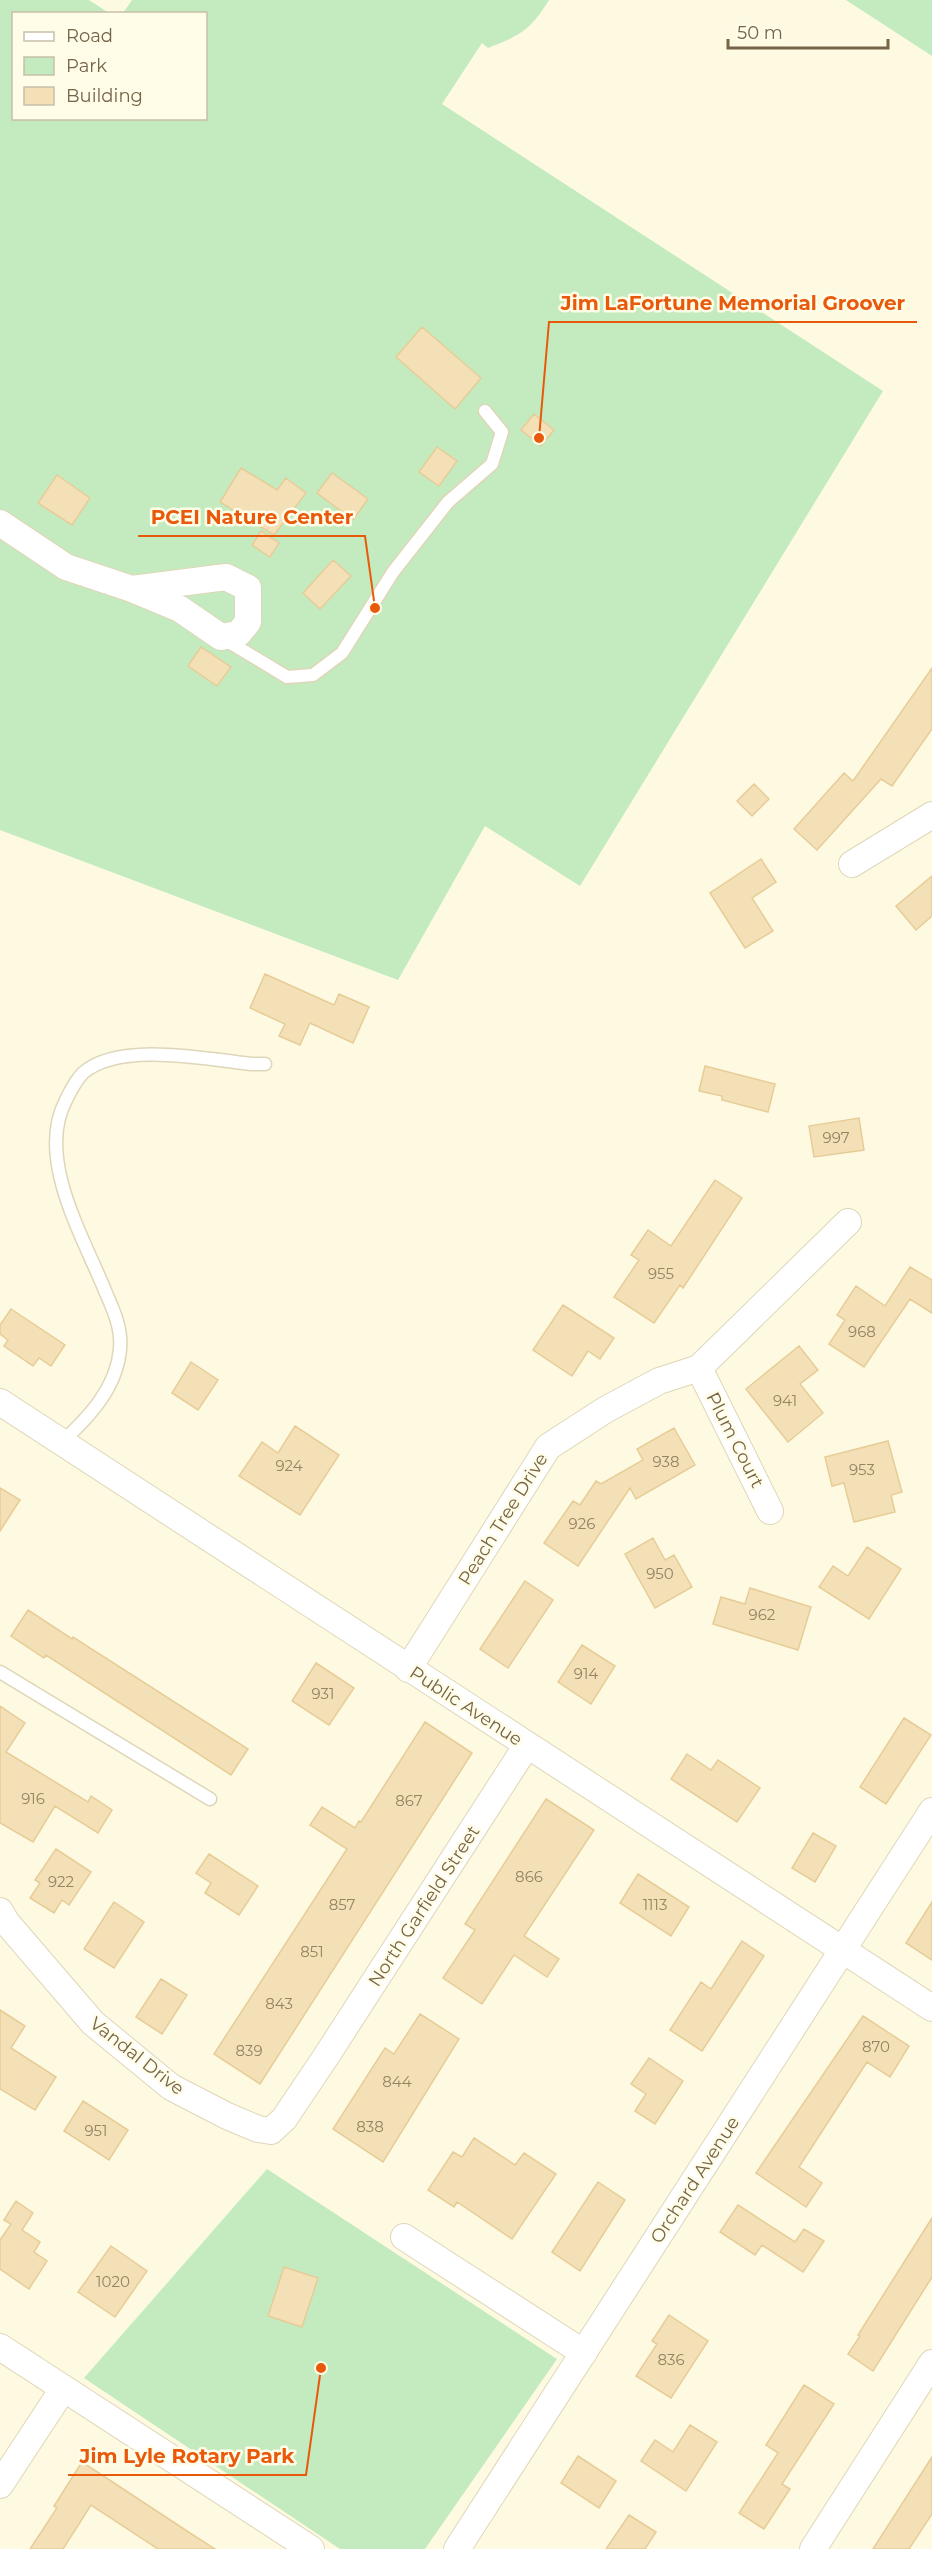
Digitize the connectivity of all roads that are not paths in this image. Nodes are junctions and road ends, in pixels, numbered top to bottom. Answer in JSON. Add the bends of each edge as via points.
{"nodes":[{"id":1,"x":485,"y":411,"type":"dead end"},
{"id":2,"x":0,"y":523,"type":"edge"},
{"id":3,"x":132,"y":589,"type":"junction"},
{"id":4,"x":221,"y":637,"type":"junction"},
{"id":5,"x":932,"y":815,"type":"edge"},
{"id":6,"x":852,"y":864,"type":"dead end"},
{"id":7,"x":264,"y":1064,"type":"dead end"},
{"id":8,"x":848,"y":1222,"type":"dead end"},
{"id":9,"x":699,"y":1368,"type":"junction"},
{"id":10,"x":0,"y":1402,"type":"edge"},
{"id":11,"x":60,"y":1444,"type":"junction"},
{"id":12,"x":770,"y":1511,"type":"dead end"},
{"id":13,"x":408,"y":1669,"type":"junction"},
{"id":14,"x":0,"y":1672,"type":"edge"},
{"id":15,"x":527,"y":1745,"type":"junction"},
{"id":16,"x":210,"y":1799,"type":"dead end"},
{"id":17,"x":932,"y":1811,"type":"edge"},
{"id":18,"x":0,"y":1911,"type":"edge"},
{"id":19,"x":843,"y":1950,"type":"junction"},
{"id":20,"x":932,"y":2008,"type":"edge"},
{"id":21,"x":320,"y":2066,"type":"joint"},
{"id":22,"x":404,"y":2237,"type":"dead end"},
{"id":23,"x":0,"y":2347,"type":"edge"},
{"id":24,"x":584,"y":2353,"type":"junction"},
{"id":25,"x":932,"y":2362,"type":"edge"},
{"id":26,"x":63,"y":2389,"type":"junction"},
{"id":27,"x":0,"y":2486,"type":"edge"},
{"id":28,"x":311,"y":2549,"type":"edge"},
{"id":29,"x":457,"y":2549,"type":"edge"},
{"id":30,"x":813,"y":2549,"type":"edge"}],
"edges":[{"from":1,"to":4,"type":"lane","via":[[502,432],[492,464],[448,502],[393,572],[342,653],[313,675],[287,677]]},
{"from":2,"to":3,"type":"street","via":[[66,567]]},
{"from":3,"to":4,"type":"street","via":[[180,609]]},
{"from":3,"to":4,"type":"street","via":[[226,577],[248,588],[248,622],[238,634]]},
{"from":5,"to":6,"type":"street"},
{"from":7,"to":11,"type":"lane","via":[[146,1054],[126,1056],[84,1072],[58,1113],[55,1152],[69,1206],[119,1326],[120,1348],[117,1368],[92,1413]]},
{"from":8,"to":9,"type":"street","name":"Peach Tree Drive"},
{"from":9,"to":12,"type":"street","name":"Plum Court"},
{"from":9,"to":13,"type":"street","name":"Peach Tree Drive","via":[[659,1381],[548,1447]]},
{"from":10,"to":11,"type":"street","name":"Public Avenue"},
{"from":11,"to":13,"type":"street","name":"Public Avenue"},
{"from":13,"to":15,"type":"street","name":"Public Avenue"},
{"from":14,"to":16,"type":"lane"},
{"from":15,"to":19,"type":"street","name":"Public Avenue"},
{"from":15,"to":21,"type":"street","name":"North Garfield Street"},
{"from":17,"to":19,"type":"street","name":"Orchard Avenue"},
{"from":18,"to":21,"type":"street","name":"Vandal Drive","via":[[6,1923],[93,2023],[171,2087],[227,2116],[271,2131],[284,2119]]},
{"from":19,"to":20,"type":"street","name":"Public Avenue"},
{"from":19,"to":24,"type":"street","name":"Orchard Avenue"},
{"from":22,"to":24,"type":"street"},
{"from":23,"to":26,"type":"street"},
{"from":24,"to":29,"type":"street","name":"Orchard Avenue"},
{"from":25,"to":30,"type":"street"},
{"from":26,"to":27,"type":"street"},
{"from":26,"to":28,"type":"street"}]}
